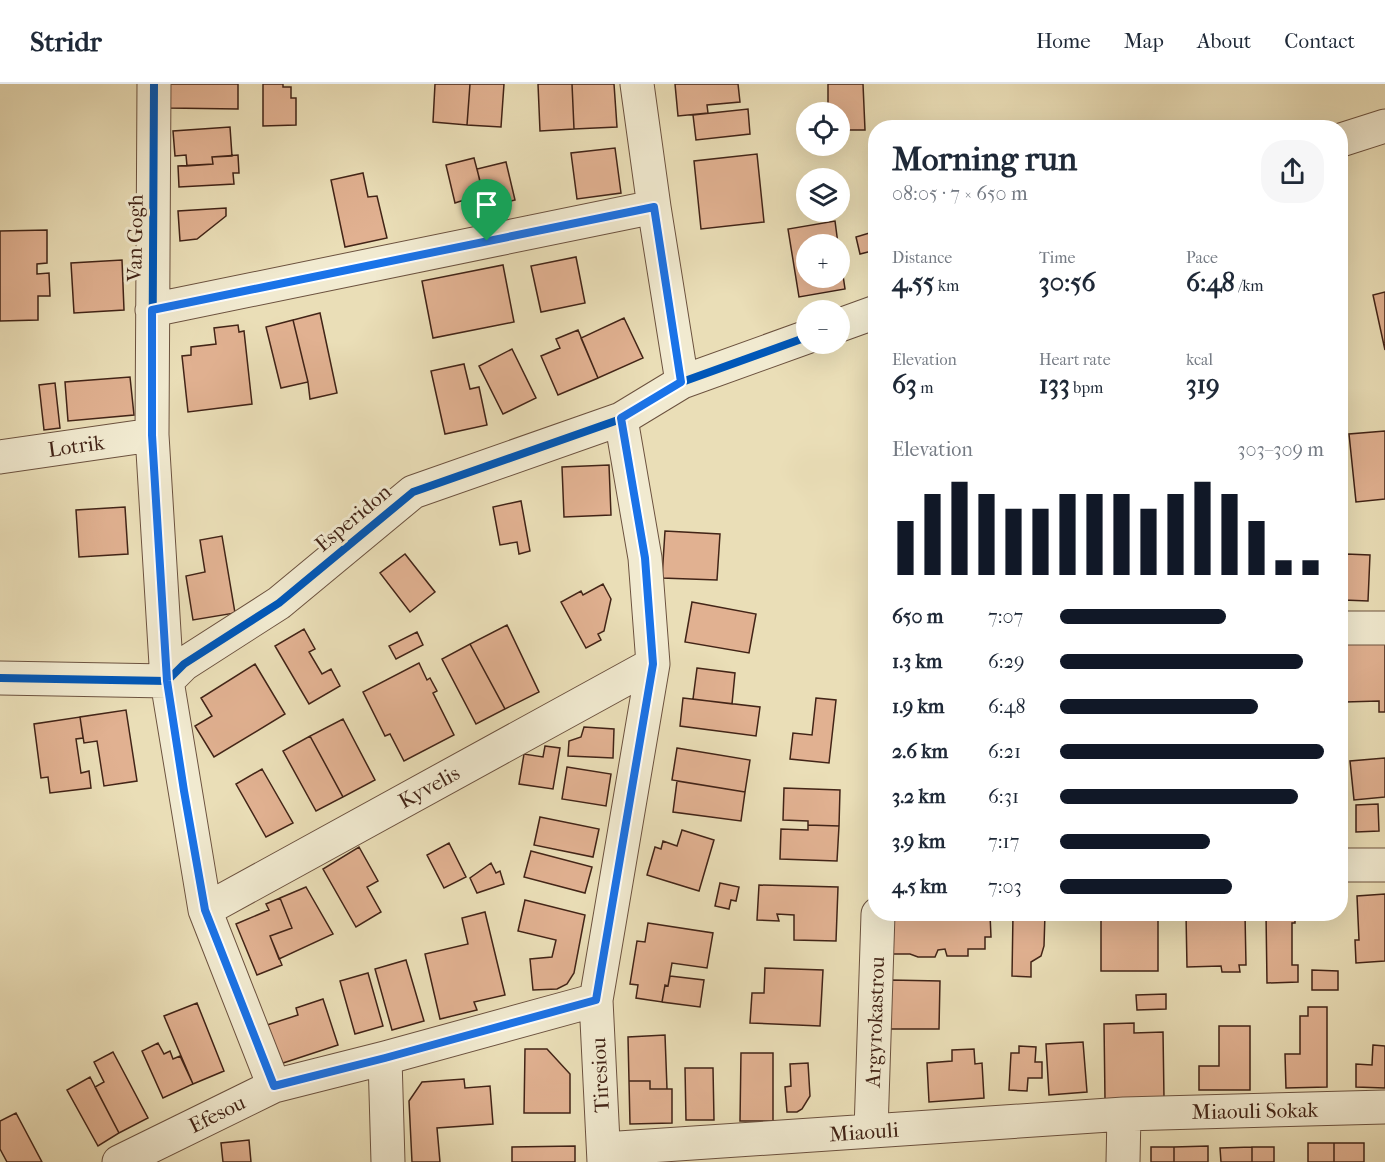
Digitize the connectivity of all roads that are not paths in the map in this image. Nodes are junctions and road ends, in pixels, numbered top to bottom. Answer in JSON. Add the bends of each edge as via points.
{"nodes":[{"id":1,"x":154,"y":84,"type":"edge"},
{"id":2,"x":637,"y":84,"type":"edge"},
{"id":3,"x":1385,"y":126,"type":"edge"},
{"id":4,"x":1348,"y":138,"type":"edge"},
{"id":5,"x":654,"y":207,"type":"junction"},
{"id":6,"x":152,"y":310,"type":"junction"},
{"id":7,"x":868,"y":315,"type":"edge"},
{"id":8,"x":850,"y":321,"type":"edge"},
{"id":9,"x":796,"y":341,"type":"edge"},
{"id":10,"x":681,"y":382,"type":"junction"},
{"id":11,"x":621,"y":418,"type":"junction"},
{"id":12,"x":152,"y":435,"type":"junction"},
{"id":13,"x":0,"y":458,"type":"edge"},
{"id":14,"x":1348,"y":628,"type":"edge"},
{"id":15,"x":1385,"y":628,"type":"edge"},
{"id":16,"x":653,"y":664,"type":"junction"},
{"id":17,"x":0,"y":678,"type":"edge"},
{"id":18,"x":167,"y":681,"type":"junction"},
{"id":19,"x":1348,"y":865,"type":"edge"},
{"id":20,"x":1385,"y":865,"type":"edge"},
{"id":21,"x":205,"y":910,"type":"junction"},
{"id":22,"x":878,"y":921,"type":"edge"},
{"id":23,"x":596,"y":1000,"type":"junction"},
{"id":24,"x":385,"y":1058,"type":"junction"},
{"id":25,"x":274,"y":1086,"type":"junction"},
{"id":26,"x":1385,"y":1107,"type":"edge"},
{"id":27,"x":1124,"y":1114,"type":"junction"},
{"id":28,"x":872,"y":1131,"type":"junction"},
{"id":29,"x":604,"y":1155,"type":"edge"},
{"id":30,"x":119,"y":1162,"type":"edge"},
{"id":31,"x":388,"y":1162,"type":"edge"},
{"id":32,"x":1123,"y":1162,"type":"edge"}],
"edges":[{"from":1,"to":6,"type":"street","name":"Van Gogh"},
{"from":2,"to":5,"type":"street"},
{"from":3,"to":4,"type":"street"},
{"from":5,"to":6,"type":"street"},
{"from":5,"to":10,"type":"street"},
{"from":6,"to":12,"type":"street","name":"Van Gogh"},
{"from":7,"to":8,"type":"street"},
{"from":9,"to":10,"type":"street","name":"Esperidon"},
{"from":10,"to":11,"type":"street","name":"Esperidon"},
{"from":11,"to":16,"type":"street","name":"Tiresiou","via":[[645,558]]},
{"from":11,"to":18,"type":"street","name":"Esperidon","via":[[413,492],[279,603],[184,664]]},
{"from":12,"to":13,"type":"street","name":"Lotrik"},
{"from":12,"to":18,"type":"street","name":"Van Gogh"},
{"from":14,"to":15,"type":"street"},
{"from":16,"to":21,"type":"street","name":"Kyvelis"},
{"from":16,"to":23,"type":"street","name":"Tiresiou"},
{"from":17,"to":18,"type":"street"},
{"from":18,"to":21,"type":"street","name":"Van Gogh"},
{"from":19,"to":20,"type":"street"},
{"from":21,"to":25,"type":"street","name":"Van Gogh"},
{"from":22,"to":28,"type":"street","name":"Argyrokastrou"},
{"from":23,"to":24,"type":"street","name":"Efesou"},
{"from":23,"to":29,"type":"street","name":"Tiresiou"},
{"from":24,"to":25,"type":"street","name":"Efesou"},
{"from":24,"to":31,"type":"street"},
{"from":25,"to":30,"type":"street","name":"Efesou"},
{"from":26,"to":27,"type":"street","name":"Miaouli Sokak"},
{"from":27,"to":28,"type":"street","name":"Miaouli"},
{"from":27,"to":32,"type":"street"},
{"from":28,"to":29,"type":"street","name":"Miaouli"}]}
